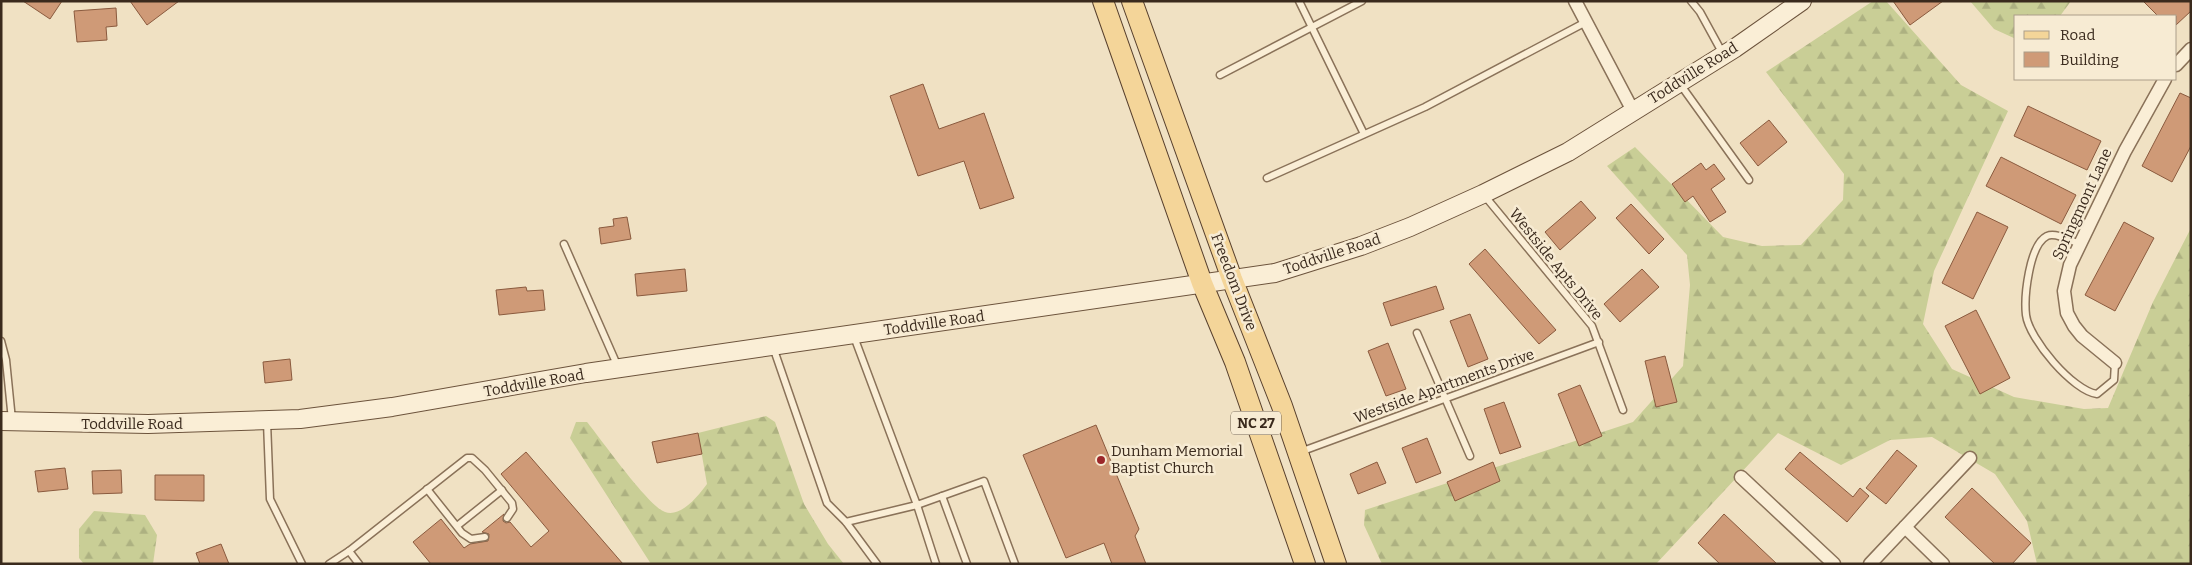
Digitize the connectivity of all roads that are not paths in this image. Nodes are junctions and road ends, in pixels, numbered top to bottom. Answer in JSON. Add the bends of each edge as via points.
{"nodes":[{"id":1,"x":1103,"y":1,"type":"edge"},
{"id":2,"x":1132,"y":1,"type":"edge"},
{"id":3,"x":1299,"y":1,"type":"edge"},
{"id":4,"x":1362,"y":1,"type":"edge"},
{"id":5,"x":1575,"y":1,"type":"edge"},
{"id":6,"x":1691,"y":1,"type":"edge"},
{"id":7,"x":1802,"y":1,"type":"edge"},
{"id":8,"x":1586,"y":22,"type":"junction"},
{"id":9,"x":1313,"y":27,"type":"junction"},
{"id":10,"x":2191,"y":49,"type":"edge"},
{"id":11,"x":1724,"y":55,"type":"junction"},
{"id":12,"x":2177,"y":64,"type":"edge"},
{"id":13,"x":1220,"y":74,"type":"dead end"},
{"id":14,"x":2164,"y":80,"type":"edge"},
{"id":15,"x":1679,"y":83,"type":"junction"},
{"id":16,"x":1633,"y":111,"type":"junction"},
{"id":17,"x":1364,"y":134,"type":"junction"},
{"id":18,"x":1267,"y":178,"type":"dead end"},
{"id":19,"x":1749,"y":180,"type":"dead end"},
{"id":20,"x":1483,"y":194,"type":"junction"},
{"id":21,"x":564,"y":244,"type":"dead end"},
{"id":22,"x":2080,"y":244,"type":"junction"},
{"id":23,"x":1232,"y":279,"type":"junction"},
{"id":24,"x":1202,"y":283,"type":"junction"},
{"id":25,"x":853,"y":334,"type":"junction"},
{"id":26,"x":1418,"y":334,"type":"dead end"},
{"id":27,"x":1,"y":341,"type":"edge"},
{"id":28,"x":1599,"y":342,"type":"junction"},
{"id":29,"x":773,"y":346,"type":"junction"},
{"id":30,"x":2115,"y":363,"type":"joint"},
{"id":31,"x":618,"y":368,"type":"junction"},
{"id":32,"x":1446,"y":399,"type":"junction"},
{"id":33,"x":1623,"y":410,"type":"dead end"},
{"id":34,"x":7,"y":421,"type":"edge"},
{"id":35,"x":267,"y":421,"type":"junction"},
{"id":36,"x":1298,"y":453,"type":"junction"},
{"id":37,"x":1470,"y":456,"type":"dead end"},
{"id":38,"x":1970,"y":458,"type":"dead end"},
{"id":39,"x":1742,"y":477,"type":"dead end"},
{"id":40,"x":427,"y":489,"type":"junction"},
{"id":41,"x":502,"y":490,"type":"junction"},
{"id":42,"x":942,"y":496,"type":"junction"},
{"id":43,"x":917,"y":505,"type":"junction"},
{"id":44,"x":507,"y":518,"type":"dead end"},
{"id":45,"x":846,"y":522,"type":"junction"},
{"id":46,"x":457,"y":526,"type":"junction"},
{"id":47,"x":1905,"y":527,"type":"junction"},
{"id":48,"x":485,"y":537,"type":"dead end"},
{"id":49,"x":349,"y":551,"type":"junction"},
{"id":50,"x":302,"y":564,"type":"edge"},
{"id":51,"x":329,"y":564,"type":"edge"},
{"id":52,"x":359,"y":564,"type":"edge"},
{"id":53,"x":876,"y":564,"type":"edge"},
{"id":54,"x":936,"y":564,"type":"edge"},
{"id":55,"x":967,"y":564,"type":"edge"},
{"id":56,"x":1016,"y":564,"type":"edge"},
{"id":57,"x":1305,"y":564,"type":"edge"},
{"id":58,"x":1336,"y":564,"type":"edge"},
{"id":59,"x":1834,"y":564,"type":"edge"},
{"id":60,"x":1870,"y":564,"type":"edge"},
{"id":61,"x":1943,"y":564,"type":"edge"}],
"edges":[{"from":1,"to":24,"type":"main road","name":"Freedom Drive","number":"NC 27"},
{"from":2,"to":23,"type":"main road","name":"Freedom Drive","number":"NC 27"},
{"from":3,"to":9,"type":"lane"},
{"from":4,"to":9,"type":"lane"},
{"from":5,"to":8,"type":"street"},
{"from":6,"to":11,"type":"lane"},
{"from":7,"to":11,"type":"street","name":"Toddville Road"},
{"from":8,"to":16,"type":"street"},
{"from":8,"to":17,"type":"lane","via":[[1425,107]]},
{"from":9,"to":13,"type":"lane"},
{"from":9,"to":17,"type":"lane"},
{"from":10,"to":12,"type":"street"},
{"from":11,"to":15,"type":"street","name":"Toddville Road"},
{"from":14,"to":22,"type":"street","name":"Springmont Lane","via":[[2124,151]]},
{"from":15,"to":16,"type":"street","name":"Toddville Road"},
{"from":15,"to":19,"type":"lane"},
{"from":16,"to":20,"type":"street","name":"Toddville Road","via":[[1568,152]]},
{"from":17,"to":18,"type":"lane"},
{"from":20,"to":23,"type":"street","name":"Toddville Road","via":[[1362,246],[1275,273]]},
{"from":20,"to":28,"type":"lane","name":"Westside Apts Drive","via":[[1580,310]]},
{"from":21,"to":31,"type":"lane"},
{"from":22,"to":30,"type":"street","name":"Springmont Lane","via":[[2070,265],[2064,291],[2068,313],[2082,336]]},
{"from":22,"to":30,"type":"lane","via":[[2056,236],[2048,236],[2040,242],[2030,263],[2026,316],[2040,348],[2090,393],[2098,394],[2114,380]]},
{"from":23,"to":24,"type":"street","name":"Toddville Road"},
{"from":23,"to":36,"type":"main road","name":"Freedom Drive","number":"NC 27"},
{"from":24,"to":25,"type":"street","name":"Toddville Road"},
{"from":24,"to":57,"type":"main road","name":"Freedom Drive","number":"NC 27","via":[[1234,362]]},
{"from":25,"to":29,"type":"street","name":"Toddville Road"},
{"from":25,"to":43,"type":"lane"},
{"from":26,"to":32,"type":"lane"},
{"from":27,"to":34,"type":"lane","via":[[6,360]]},
{"from":28,"to":32,"type":"lane","name":"Westside Apartments Drive"},
{"from":28,"to":33,"type":"lane","name":"Westside Apts Drive"},
{"from":29,"to":31,"type":"street","name":"Toddville Road"},
{"from":29,"to":45,"type":"lane","via":[[827,503]]},
{"from":31,"to":35,"type":"street","name":"Toddville Road","via":[[392,407]]},
{"from":32,"to":36,"type":"lane","name":"Westside Apartments Drive"},
{"from":32,"to":37,"type":"lane"},
{"from":34,"to":35,"type":"street","name":"Toddville Road","via":[[148,424]]},
{"from":35,"to":50,"type":"lane","via":[[270,499]]},
{"from":36,"to":58,"type":"main road","name":"Freedom Drive","number":"NC 27"},
{"from":38,"to":47,"type":"street"},
{"from":39,"to":59,"type":"street"},
{"from":40,"to":41,"type":"lane","via":[[467,458],[476,461]]},
{"from":40,"to":46,"type":"lane"},
{"from":40,"to":49,"type":"lane"},
{"from":41,"to":44,"type":"lane","via":[[512,503],[513,509]]},
{"from":41,"to":46,"type":"lane"},
{"from":42,"to":43,"type":"lane"},
{"from":42,"to":55,"type":"lane"},
{"from":42,"to":56,"type":"lane","via":[[984,481]]},
{"from":43,"to":45,"type":"lane"},
{"from":43,"to":54,"type":"lane"},
{"from":45,"to":53,"type":"lane"},
{"from":46,"to":48,"type":"lane","via":[[471,539]]},
{"from":47,"to":60,"type":"street"},
{"from":47,"to":61,"type":"street"},
{"from":49,"to":51,"type":"lane"},
{"from":49,"to":52,"type":"lane"}]}
